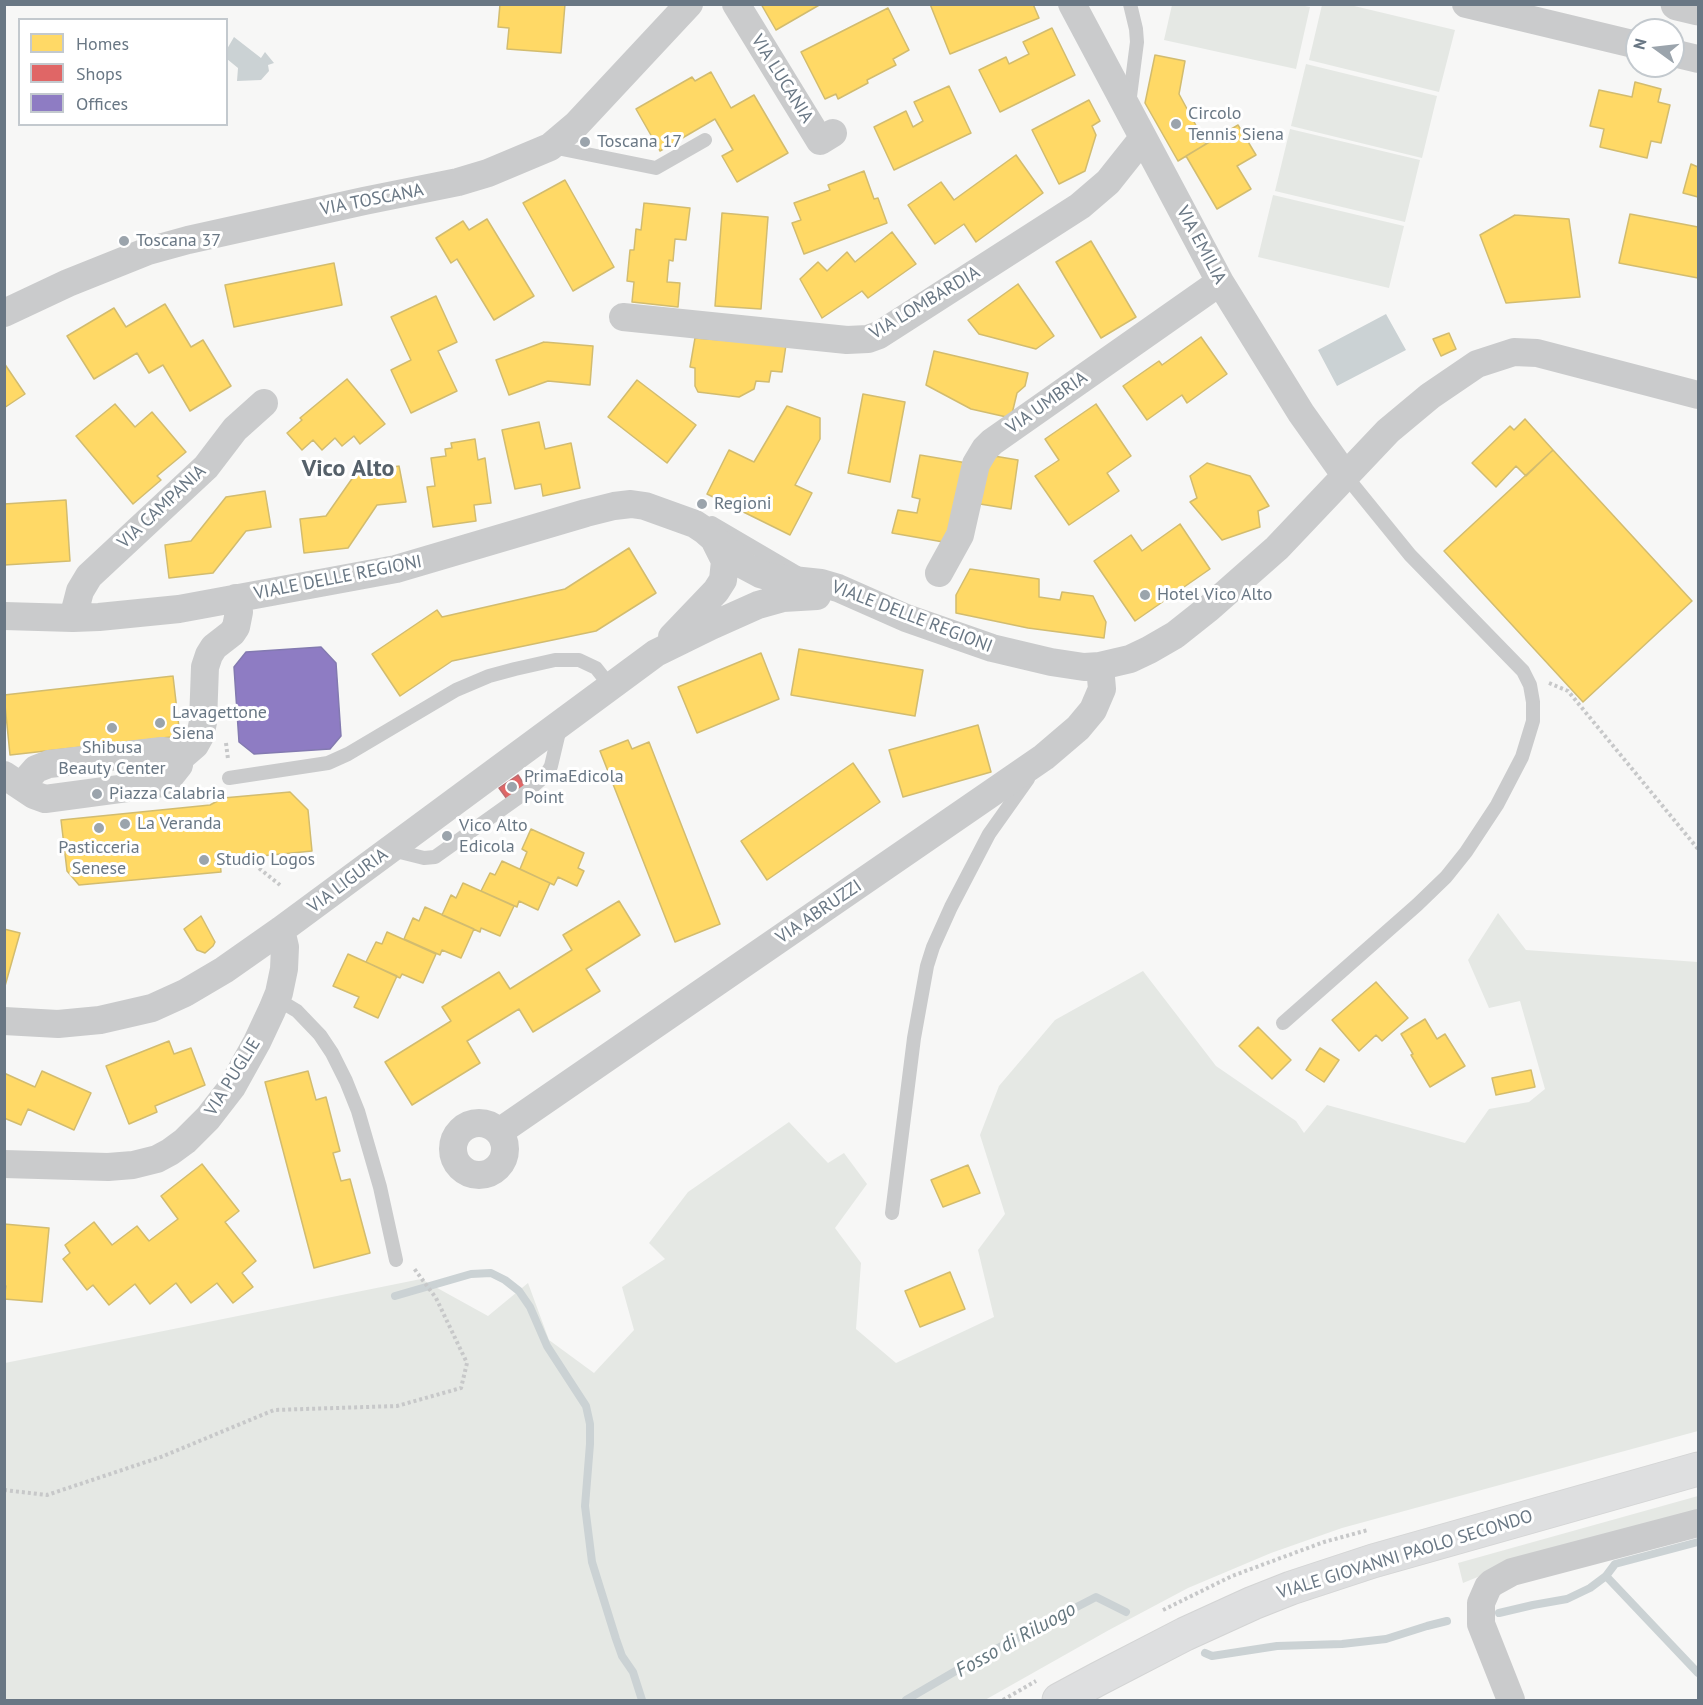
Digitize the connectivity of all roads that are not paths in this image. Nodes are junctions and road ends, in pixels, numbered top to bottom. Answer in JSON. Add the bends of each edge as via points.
{"nodes":[{"id":1,"x":689,"y":4,"type":"edge"},
{"id":2,"x":736,"y":4,"type":"edge"},
{"id":3,"x":1072,"y":4,"type":"edge"},
{"id":4,"x":1130,"y":4,"type":"edge"},
{"id":5,"x":1466,"y":4,"type":"edge"},
{"id":6,"x":1677,"y":4,"type":"edge"},
{"id":7,"x":1698,"y":9,"type":"edge"},
{"id":8,"x":1625,"y":42,"type":"edge"},
{"id":9,"x":1128,"y":109,"type":"junction"},
{"id":10,"x":833,"y":133,"type":"dead end"},
{"id":11,"x":1143,"y":138,"type":"junction"},
{"id":12,"x":705,"y":140,"type":"dead end"},
{"id":13,"x":550,"y":147,"type":"junction"},
{"id":14,"x":1220,"y":282,"type":"junction"},
{"id":15,"x":4,"y":313,"type":"edge"},
{"id":16,"x":623,"y":317,"type":"dead end"},
{"id":17,"x":1698,"y":395,"type":"edge"},
{"id":18,"x":264,"y":403,"type":"dead end"},
{"id":19,"x":1345,"y":475,"type":"junction"},
{"id":20,"x":652,"y":509,"type":"junction"},
{"id":21,"x":714,"y":539,"type":"junction"},
{"id":22,"x":939,"y":573,"type":"dead end"},
{"id":23,"x":811,"y":582,"type":"junction"},
{"id":24,"x":236,"y":598,"type":"junction"},
{"id":25,"x":871,"y":604,"type":"junction"},
{"id":26,"x":4,"y":616,"type":"edge"},
{"id":27,"x":73,"y":618,"type":"junction"},
{"id":28,"x":656,"y":654,"type":"junction"},
{"id":29,"x":1100,"y":666,"type":"junction"},
{"id":30,"x":611,"y":687,"type":"junction"},
{"id":31,"x":1044,"y":757,"type":"junction"},
{"id":32,"x":229,"y":778,"type":"dead end"},
{"id":33,"x":13,"y":780,"type":"edge"},
{"id":34,"x":281,"y":930,"type":"junction"},
{"id":35,"x":277,"y":999,"type":"junction"},
{"id":36,"x":4,"y":1021,"type":"edge"},
{"id":37,"x":1283,"y":1023,"type":"dead end"},
{"id":38,"x":499,"y":1132,"type":"dead end"},
{"id":39,"x":4,"y":1164,"type":"edge"},
{"id":40,"x":892,"y":1213,"type":"dead end"},
{"id":41,"x":396,"y":1260,"type":"road end"},
{"id":42,"x":1698,"y":1469,"type":"edge"},
{"id":43,"x":1698,"y":1523,"type":"edge"},
{"id":44,"x":1059,"y":1701,"type":"edge"},
{"id":45,"x":1511,"y":1701,"type":"edge"}],
"edges":[{"from":1,"to":13,"type":"street","name":"VIA TOSCANA","via":[[576,126]]},
{"from":2,"to":10,"type":"street","name":"VIA LUCANIA","via":[[820,141]]},
{"from":3,"to":9,"type":"street","name":"VIA EMILIA"},
{"from":4,"to":9,"type":"lane","via":[[1137,42]]},
{"from":5,"to":8,"type":"street"},
{"from":6,"to":7,"type":"street"},
{"from":9,"to":11,"type":"street","name":"VIA EMILIA"},
{"from":11,"to":14,"type":"street","name":"VIA EMILIA"},
{"from":11,"to":16,"type":"street","name":"VIA LOMBARDIA","via":[[1108,183],[1080,206],[868,339]]},
{"from":12,"to":13,"type":"lane","via":[[656,168]]},
{"from":13,"to":15,"type":"street","name":"VIA TOSCANA","via":[[458,182],[148,251]]},
{"from":14,"to":19,"type":"street","name":"VIA EMILIA","via":[[1301,414]]},
{"from":14,"to":22,"type":"street","name":"VIA UMBRIA","via":[[985,449],[976,464],[960,535]]},
{"from":17,"to":19,"type":"street","name":"VIALE DELLE REGIONI","via":[[1560,358],[1514,352],[1477,364],[1430,396]]},
{"from":18,"to":27,"type":"street","name":"VIA CAMPANIA","via":[[235,429],[206,467],[89,576],[80,591]]},
{"from":19,"to":29,"type":"street","name":"VIALE DELLE REGIONI","via":[[1277,548],[1175,635],[1130,658]]},
{"from":19,"to":37,"type":"lane","via":[[1410,555],[1523,671],[1530,685],[1533,721],[1522,757],[1497,805],[1446,877]]},
{"from":20,"to":21,"type":"street","name":"VIALE DELLE REGIONI","via":[[695,524]]},
{"from":20,"to":23,"type":"lane","via":[[699,516]]},
{"from":20,"to":24,"type":"street","name":"VIALE DELLE REGIONI","via":[[636,504],[614,506],[396,569]]},
{"from":21,"to":23,"type":"street","name":"VIALE DELLE REGIONI","via":[[755,572]]},
{"from":21,"to":28,"type":"street","name":"VIA LIGURIA","via":[[725,561],[723,580]]},
{"from":23,"to":25,"type":"street","name":"VIALE DELLE REGIONI","via":[[838,588]]},
{"from":24,"to":27,"type":"street","name":"VIALE DELLE REGIONI","via":[[141,614]]},
{"from":24,"to":33,"type":"street","via":[[236,627],[214,647],[206,663],[203,723],[195,746],[180,758],[162,751],[50,764]]},
{"from":25,"to":28,"type":"street","name":"VIA LIGURIA","via":[[818,596],[783,597],[735,614]]},
{"from":25,"to":29,"type":"street","name":"VIALE DELLE REGIONI","via":[[992,648],[1051,662]]},
{"from":26,"to":27,"type":"street","name":"VIALE DELLE REGIONI"},
{"from":28,"to":30,"type":"street","name":"VIA LIGURIA"},
{"from":29,"to":31,"type":"street","name":"VIA ABRUZZI","via":[[1102,689],[1093,710]]},
{"from":30,"to":32,"type":"lane","via":[[596,668],[579,660],[555,660],[515,669],[456,690],[328,763]]},
{"from":30,"to":34,"type":"street","name":"VIA LIGURIA"},
{"from":31,"to":38,"type":"street","name":"VIA ABRUZZI"},
{"from":31,"to":40,"type":"lane","via":[[989,834],[933,947],[916,1029]]},
{"from":34,"to":35,"type":"street","name":"VIA PUGLIE","via":[[285,963]]},
{"from":34,"to":36,"type":"street","name":"VIA LIGURIA","via":[[203,984],[152,1008],[85,1022]]},
{"from":35,"to":39,"type":"street","name":"VIA PUGLIE","via":[[224,1098],[197,1130],[170,1152],[146,1163],[122,1167]]},
{"from":35,"to":41,"type":"lane","via":[[297,1011],[320,1035],[346,1081],[380,1187]]},
{"from":42,"to":44,"type":"main road","name":"VIALE GIOVANNI PAOLO SECONDO","via":[[1291,1588],[1185,1634]]},
{"from":43,"to":45,"type":"street","via":[[1512,1572],[1492,1583],[1479,1609],[1481,1624]]}]}
